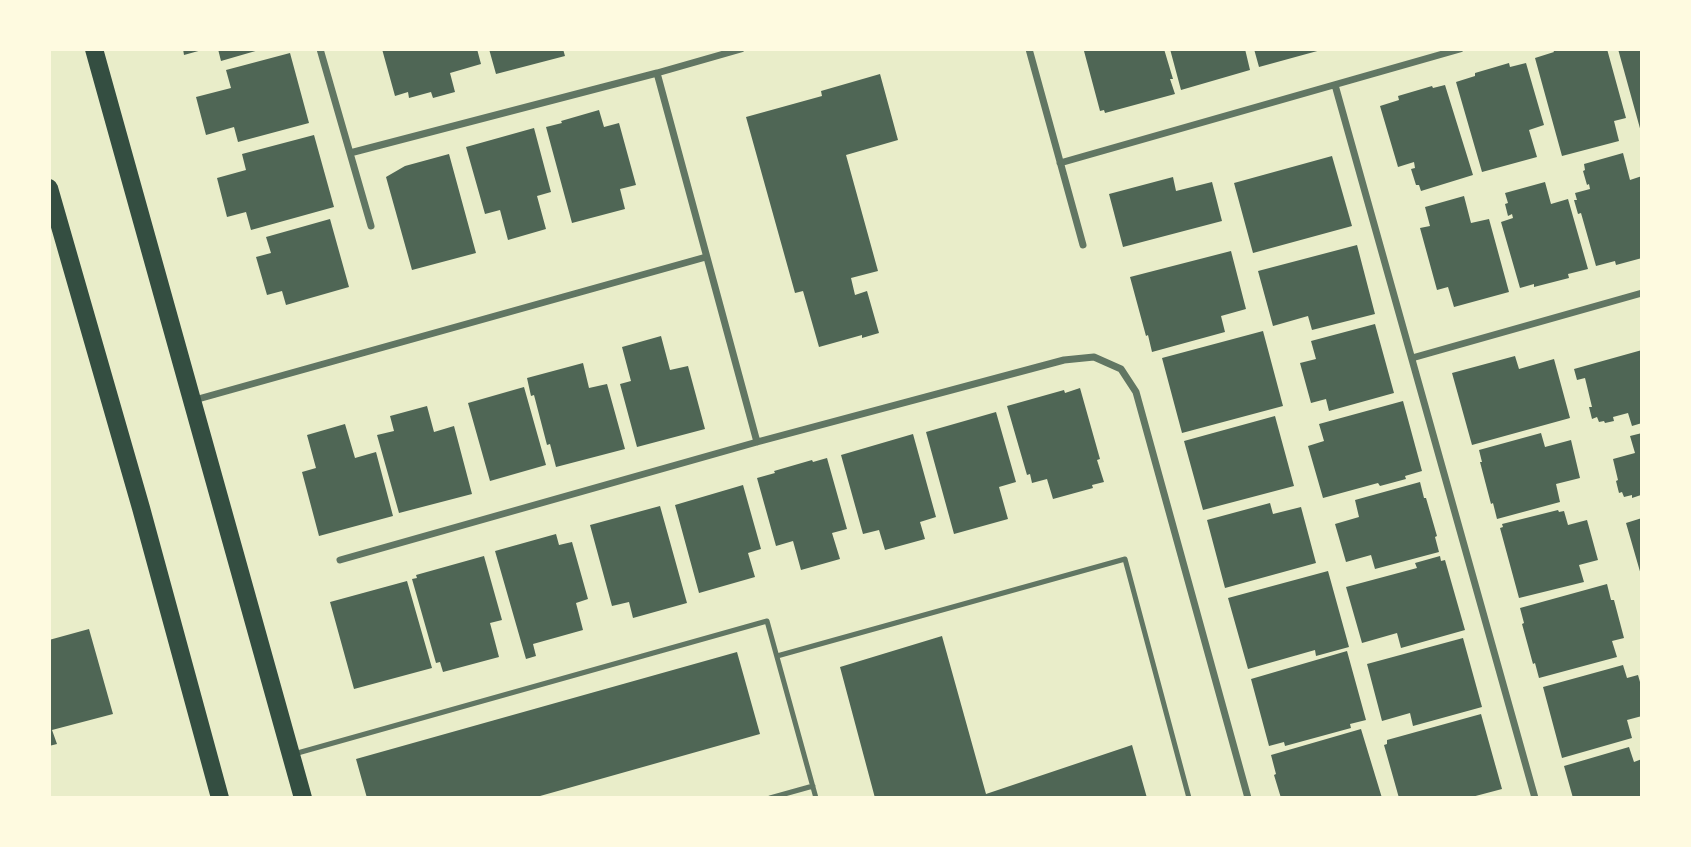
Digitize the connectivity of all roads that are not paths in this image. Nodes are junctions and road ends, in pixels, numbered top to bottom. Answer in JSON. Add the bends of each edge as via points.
{"nodes":[{"id":1,"x":94,"y":49,"type":"edge"},
{"id":2,"x":320,"y":49,"type":"edge"},
{"id":3,"x":741,"y":49,"type":"edge"},
{"id":4,"x":1029,"y":49,"type":"edge"},
{"id":5,"x":1460,"y":49,"type":"edge"},
{"id":6,"x":657,"y":73,"type":"junction"},
{"id":7,"x":1335,"y":85,"type":"junction"},
{"id":8,"x":350,"y":153,"type":"junction"},
{"id":9,"x":1060,"y":163,"type":"junction"},
{"id":10,"x":49,"y":188,"type":"edge"},
{"id":11,"x":372,"y":226,"type":"dead end"},
{"id":12,"x":1083,"y":245,"type":"dead end"},
{"id":13,"x":706,"y":257,"type":"junction"},
{"id":14,"x":1642,"y":293,"type":"edge"},
{"id":15,"x":1412,"y":358,"type":"junction"},
{"id":16,"x":191,"y":401,"type":"junction"},
{"id":17,"x":757,"y":442,"type":"junction"},
{"id":18,"x":340,"y":560,"type":"dead end"},
{"id":19,"x":777,"y":656,"type":"junction"},
{"id":20,"x":291,"y":755,"type":"junction"},
{"id":21,"x":813,"y":786,"type":"junction"},
{"id":22,"x":220,"y":798,"type":"edge"},
{"id":23,"x":303,"y":798,"type":"edge"},
{"id":24,"x":770,"y":798,"type":"edge"},
{"id":25,"x":816,"y":798,"type":"edge"},
{"id":26,"x":1189,"y":798,"type":"edge"},
{"id":27,"x":1248,"y":798,"type":"edge"},
{"id":28,"x":1535,"y":798,"type":"edge"}],
"edges":[{"from":1,"to":16,"type":"main road"},
{"from":2,"to":8,"type":"street"},
{"from":3,"to":6,"type":"street"},
{"from":4,"to":9,"type":"street"},
{"from":5,"to":7,"type":"street"},
{"from":6,"to":8,"type":"street"},
{"from":6,"to":13,"type":"street"},
{"from":7,"to":9,"type":"street"},
{"from":7,"to":15,"type":"street"},
{"from":8,"to":11,"type":"street"},
{"from":9,"to":12,"type":"street"},
{"from":10,"to":22,"type":"main road"},
{"from":13,"to":16,"type":"street"},
{"from":13,"to":17,"type":"street"},
{"from":14,"to":15,"type":"street"},
{"from":15,"to":28,"type":"street"},
{"from":16,"to":20,"type":"main road"},
{"from":17,"to":18,"type":"street"},
{"from":17,"to":27,"type":"street","via":[[1065,360],[1094,357],[1121,369],[1136,392]]},
{"from":19,"to":20,"type":"lane","via":[[767,621]]},
{"from":19,"to":21,"type":"lane"},
{"from":19,"to":26,"type":"lane","via":[[1125,559]]},
{"from":20,"to":23,"type":"main road"},
{"from":21,"to":24,"type":"lane"},
{"from":21,"to":25,"type":"lane"}]}
